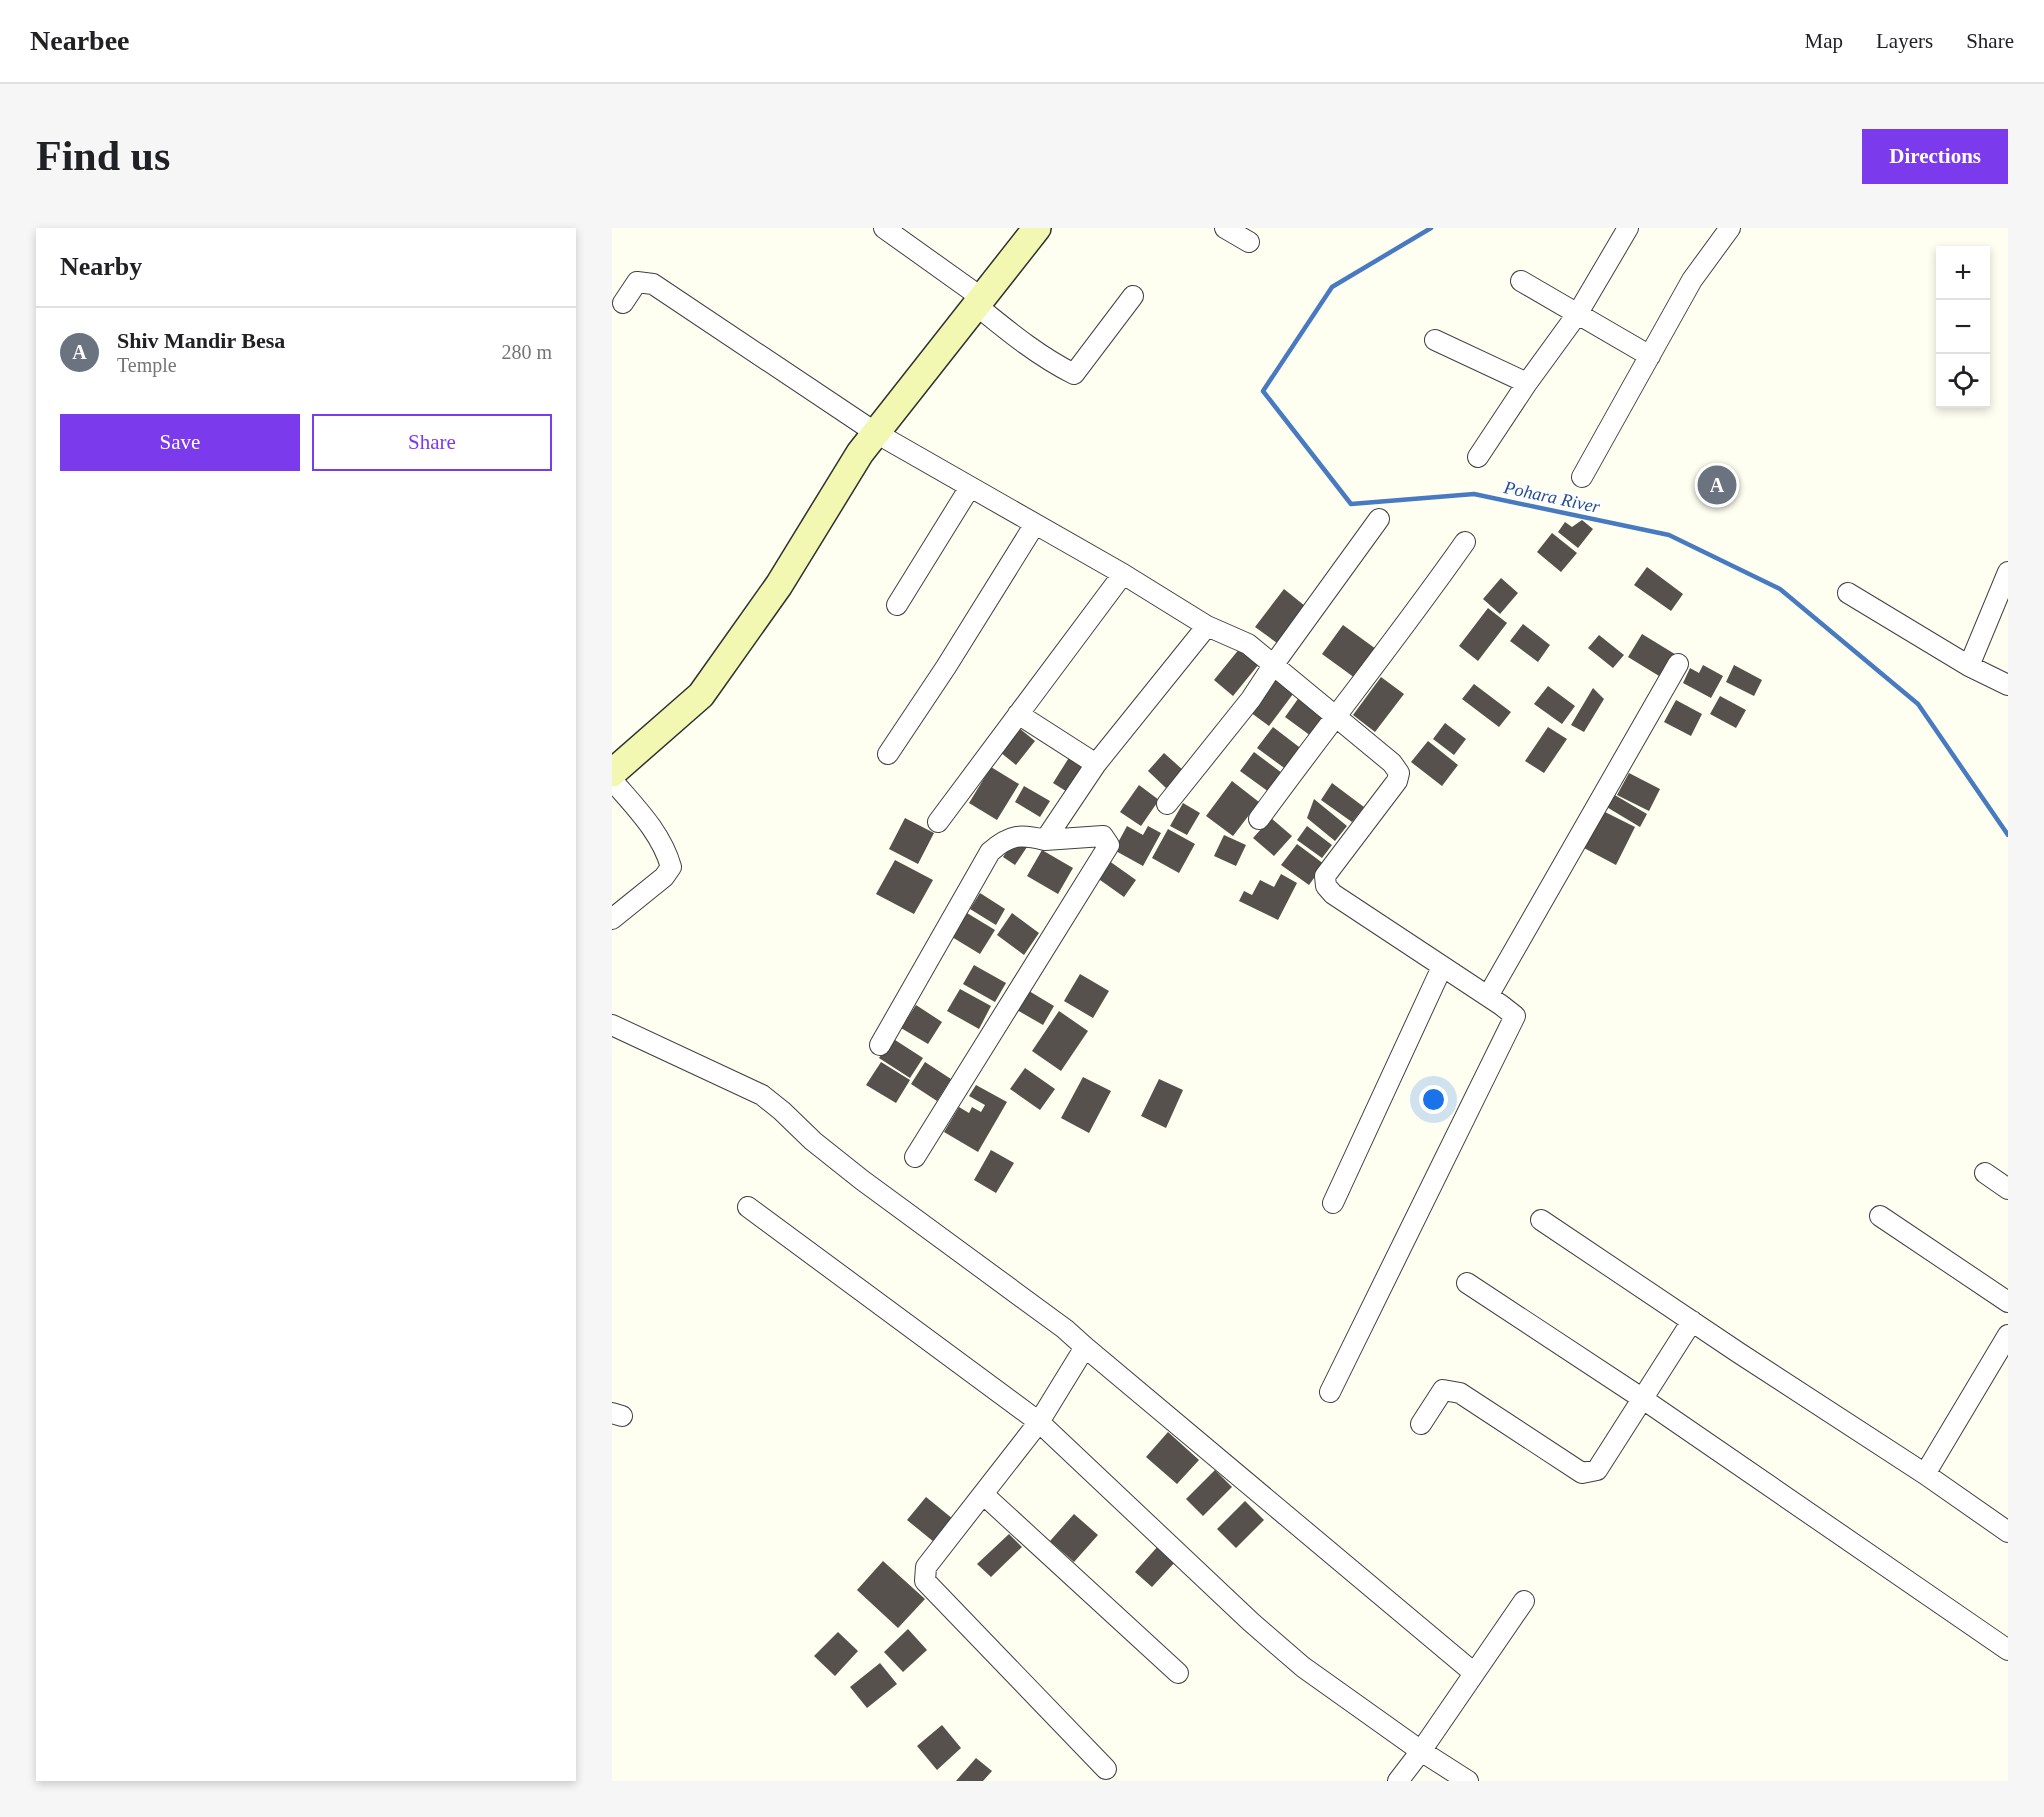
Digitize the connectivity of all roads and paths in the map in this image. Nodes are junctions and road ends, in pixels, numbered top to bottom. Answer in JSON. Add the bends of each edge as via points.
{"nodes":[{"id":1,"x":884,"y":228,"type":"edge"},
{"id":2,"x":1036,"y":228,"type":"edge"},
{"id":3,"x":1225,"y":228,"type":"edge"},
{"id":4,"x":1628,"y":228,"type":"edge"},
{"id":5,"x":1731,"y":228,"type":"edge"},
{"id":6,"x":1248,"y":242,"type":"dead end"},
{"id":7,"x":1521,"y":281,"type":"dead end"},
{"id":8,"x":1133,"y":296,"type":"dead end"},
{"id":9,"x":979,"y":301,"type":"junction"},
{"id":10,"x":622,"y":303,"type":"dead end"},
{"id":11,"x":1578,"y":314,"type":"junction"},
{"id":12,"x":1435,"y":340,"type":"dead end"},
{"id":13,"x":1650,"y":356,"type":"junction"},
{"id":14,"x":1527,"y":383,"type":"junction"},
{"id":15,"x":876,"y":433,"type":"junction"},
{"id":16,"x":1478,"y":457,"type":"dead end"},
{"id":17,"x":1582,"y":477,"type":"dead end"},
{"id":18,"x":970,"y":488,"type":"junction"},
{"id":19,"x":1379,"y":519,"type":"dead end"},
{"id":20,"x":1035,"y":524,"type":"junction"},
{"id":21,"x":1466,"y":542,"type":"dead end"},
{"id":22,"x":2008,"y":572,"type":"edge"},
{"id":23,"x":1123,"y":574,"type":"junction"},
{"id":24,"x":1848,"y":593,"type":"dead end"},
{"id":25,"x":897,"y":605,"type":"dead end"},
{"id":26,"x":1207,"y":626,"type":"junction"},
{"id":27,"x":1274,"y":664,"type":"junction"},
{"id":28,"x":1678,"y":664,"type":"dead end"},
{"id":29,"x":1969,"y":666,"type":"junction"},
{"id":30,"x":2008,"y":685,"type":"edge"},
{"id":31,"x":1018,"y":714,"type":"junction"},
{"id":32,"x":1335,"y":716,"type":"junction"},
{"id":33,"x":888,"y":754,"type":"dead end"},
{"id":34,"x":1096,"y":764,"type":"junction"},
{"id":35,"x":612,"y":773,"type":"edge"},
{"id":36,"x":612,"y":780,"type":"edge"},
{"id":37,"x":1167,"y":804,"type":"dead end"},
{"id":38,"x":1259,"y":819,"type":"dead end"},
{"id":39,"x":938,"y":822,"type":"dead end"},
{"id":40,"x":1046,"y":840,"type":"junction"},
{"id":41,"x":612,"y":919,"type":"edge"},
{"id":42,"x":1442,"y":967,"type":"junction"},
{"id":43,"x":1488,"y":996,"type":"junction"},
{"id":44,"x":612,"y":1025,"type":"edge"},
{"id":45,"x":880,"y":1045,"type":"dead end"},
{"id":46,"x":915,"y":1156,"type":"dead end"},
{"id":47,"x":1985,"y":1173,"type":"dead end"},
{"id":48,"x":2008,"y":1189,"type":"edge"},
{"id":49,"x":1333,"y":1203,"type":"dead end"},
{"id":50,"x":748,"y":1207,"type":"dead end"},
{"id":51,"x":1880,"y":1216,"type":"dead end"},
{"id":52,"x":1541,"y":1220,"type":"dead end"},
{"id":53,"x":1467,"y":1283,"type":"dead end"},
{"id":54,"x":2008,"y":1302,"type":"edge"},
{"id":55,"x":1692,"y":1321,"type":"junction"},
{"id":56,"x":2008,"y":1335,"type":"edge"},
{"id":57,"x":1085,"y":1347,"type":"junction"},
{"id":58,"x":1330,"y":1392,"type":"dead end"},
{"id":59,"x":1642,"y":1399,"type":"junction"},
{"id":60,"x":1039,"y":1422,"type":"junction"},
{"id":61,"x":1421,"y":1424,"type":"dead end"},
{"id":62,"x":1925,"y":1474,"type":"junction"},
{"id":63,"x":983,"y":1494,"type":"junction"},
{"id":64,"x":2008,"y":1532,"type":"edge"},
{"id":65,"x":1524,"y":1601,"type":"dead end"},
{"id":66,"x":2008,"y":1650,"type":"edge"},
{"id":67,"x":1178,"y":1673,"type":"dead end"},
{"id":68,"x":1474,"y":1673,"type":"junction"},
{"id":69,"x":1421,"y":1751,"type":"junction"},
{"id":70,"x":1106,"y":1769,"type":"dead end"},
{"id":71,"x":1398,"y":1781,"type":"edge"},
{"id":72,"x":1468,"y":1781,"type":"edge"}],
"edges":[{"from":1,"to":9,"type":"street"},
{"from":2,"to":9,"type":"street"},
{"from":3,"to":6,"type":"street"},
{"from":4,"to":11,"type":"street"},
{"from":5,"to":13,"type":"street","via":[[1692,280]]},
{"from":7,"to":11,"type":"street"},
{"from":8,"to":9,"type":"street","via":[[1074,374],[1020,340]]},
{"from":9,"to":15,"type":"street"},
{"from":10,"to":15,"type":"street","via":[[637,282],[653,284]]},
{"from":11,"to":13,"type":"street"},
{"from":11,"to":14,"type":"street"},
{"from":12,"to":14,"type":"street"},
{"from":13,"to":17,"type":"street"},
{"from":14,"to":16,"type":"street"},
{"from":15,"to":18,"type":"street"},
{"from":15,"to":35,"type":"street","via":[[779,585],[701,694]]},
{"from":18,"to":20,"type":"street"},
{"from":18,"to":25,"type":"street"},
{"from":19,"to":27,"type":"street"},
{"from":20,"to":23,"type":"street"},
{"from":20,"to":33,"type":"street"},
{"from":21,"to":32,"type":"street"},
{"from":22,"to":29,"type":"street"},
{"from":23,"to":26,"type":"street"},
{"from":23,"to":31,"type":"street"},
{"from":24,"to":29,"type":"street"},
{"from":26,"to":27,"type":"street","via":[[1248,644]]},
{"from":26,"to":34,"type":"street"},
{"from":27,"to":32,"type":"street"},
{"from":27,"to":37,"type":"street"},
{"from":28,"to":43,"type":"street"},
{"from":29,"to":30,"type":"street"},
{"from":31,"to":34,"type":"street"},
{"from":31,"to":39,"type":"street"},
{"from":32,"to":38,"type":"street"},
{"from":32,"to":42,"type":"street","via":[[1400,773],[1325,876],[1326,886]]},
{"from":34,"to":40,"type":"street"},
{"from":36,"to":41,"type":"street","via":[[653,828],[671,867]]},
{"from":40,"to":45,"type":"street","via":[[1018,835],[990,852]]},
{"from":40,"to":46,"type":"street","via":[[1103,836],[1109,845]]},
{"from":42,"to":43,"type":"street"},
{"from":42,"to":49,"type":"street"},
{"from":43,"to":58,"type":"street","via":[[1515,1016]]},
{"from":44,"to":57,"type":"street","via":[[762,1095],[862,1180]]},
{"from":47,"to":48,"type":"street"},
{"from":50,"to":60,"type":"street"},
{"from":51,"to":54,"type":"street"},
{"from":52,"to":55,"type":"street"},
{"from":53,"to":59,"type":"street"},
{"from":55,"to":59,"type":"street"},
{"from":55,"to":62,"type":"street"},
{"from":56,"to":62,"type":"street"},
{"from":57,"to":60,"type":"street"},
{"from":57,"to":68,"type":"street"},
{"from":59,"to":61,"type":"street","via":[[1597,1470],[1582,1473],[1460,1393],[1443,1390]]},
{"from":59,"to":66,"type":"street"},
{"from":60,"to":63,"type":"street"},
{"from":60,"to":69,"type":"street","via":[[1303,1667]]},
{"from":62,"to":64,"type":"street"},
{"from":63,"to":67,"type":"street"},
{"from":63,"to":70,"type":"street","via":[[926,1567],[925,1581]]},
{"from":65,"to":68,"type":"street"},
{"from":68,"to":69,"type":"street"},
{"from":69,"to":71,"type":"street"},
{"from":69,"to":72,"type":"street"}]}
